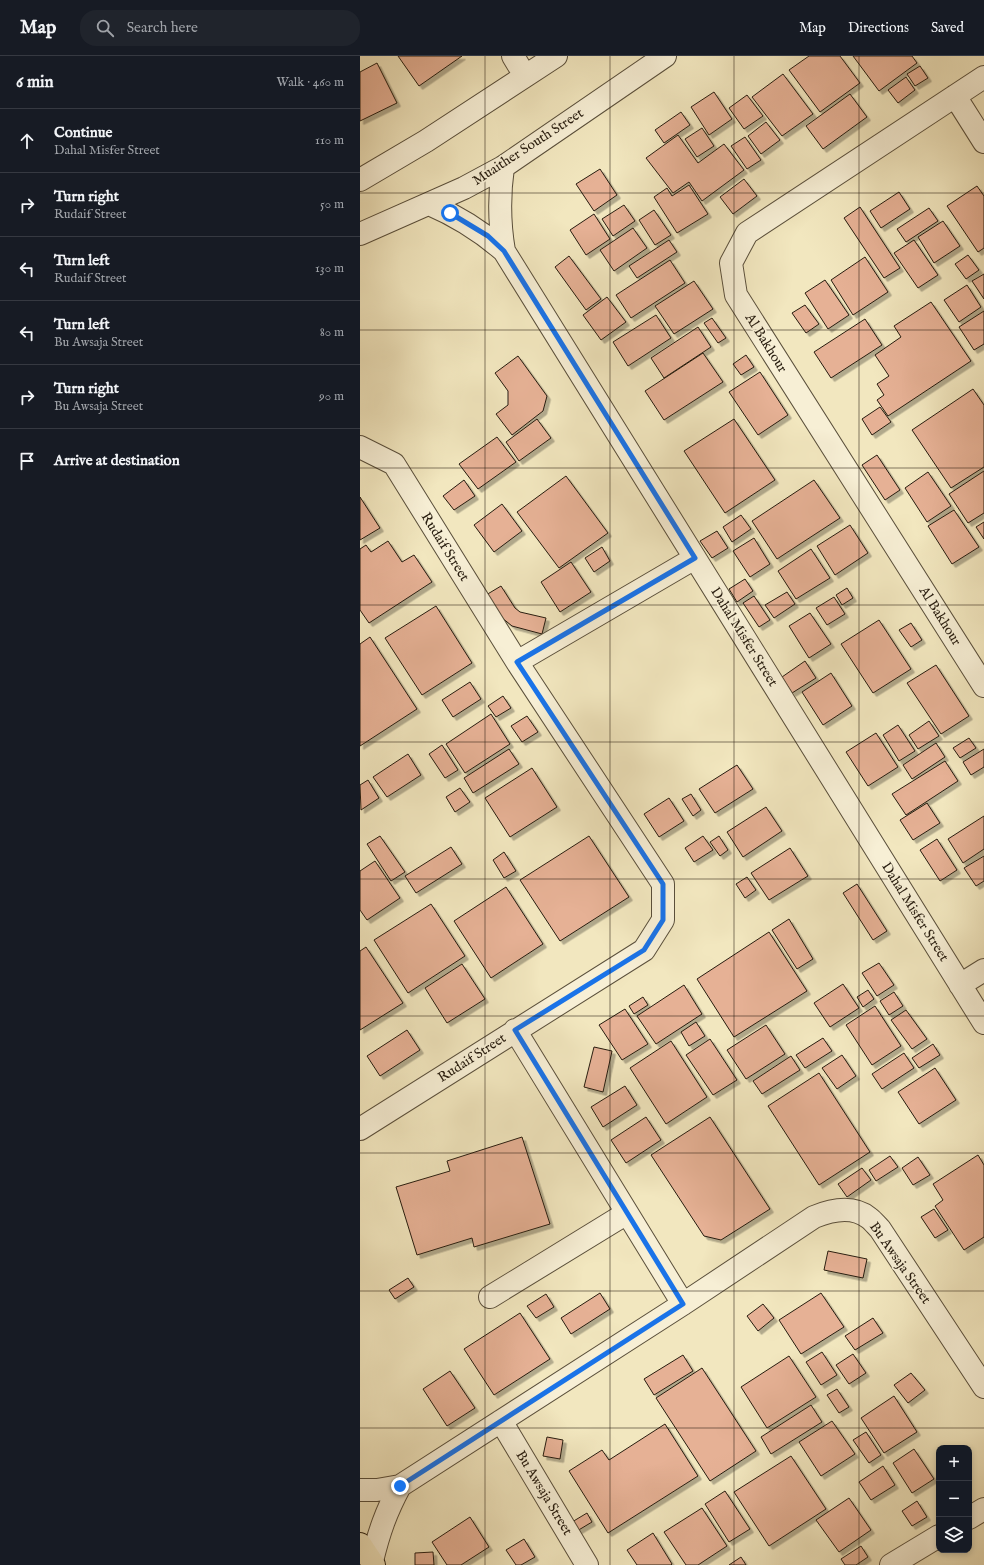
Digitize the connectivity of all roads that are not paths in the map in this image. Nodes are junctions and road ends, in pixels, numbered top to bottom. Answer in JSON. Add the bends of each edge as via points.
{"nodes":[{"id":1,"x":513,"y":56,"type":"edge"},
{"id":2,"x":556,"y":56,"type":"edge"},
{"id":3,"x":665,"y":56,"type":"edge"},
{"id":4,"x":525,"y":76,"type":"junction"},
{"id":5,"x":984,"y":77,"type":"edge"},
{"id":6,"x":955,"y":96,"type":"junction"},
{"id":7,"x":984,"y":142,"type":"edge"},
{"id":8,"x":502,"y":167,"type":"junction"},
{"id":9,"x":360,"y":180,"type":"edge"},
{"id":10,"x":429,"y":204,"type":"junction"},
{"id":11,"x":360,"y":234,"type":"edge"},
{"id":12,"x":504,"y":251,"type":"junction"},
{"id":13,"x":360,"y":447,"type":"edge"},
{"id":14,"x":695,"y":558,"type":"junction"},
{"id":15,"x":517,"y":662,"type":"junction"},
{"id":16,"x":984,"y":686,"type":"edge"},
{"id":17,"x":984,"y":970,"type":"edge"},
{"id":18,"x":960,"y":985,"type":"junction"},
{"id":19,"x":984,"y":1023,"type":"edge"},
{"id":20,"x":515,"y":1030,"type":"junction"},
{"id":21,"x":360,"y":1129,"type":"edge"},
{"id":22,"x":627,"y":1213,"type":"junction"},
{"id":23,"x":490,"y":1297,"type":"dead end"},
{"id":24,"x":683,"y":1304,"type":"junction"},
{"id":25,"x":984,"y":1387,"type":"edge"},
{"id":26,"x":501,"y":1421,"type":"junction"},
{"id":27,"x":400,"y":1486,"type":"junction"},
{"id":28,"x":360,"y":1490,"type":"edge"},
{"id":29,"x":984,"y":1509,"type":"edge"},
{"id":30,"x":971,"y":1517,"type":"edge"},
{"id":31,"x":936,"y":1538,"type":"edge"},
{"id":32,"x":369,"y":1557,"type":"edge"},
{"id":33,"x":587,"y":1565,"type":"edge"},
{"id":34,"x":891,"y":1565,"type":"edge"}],
"edges":[{"from":1,"to":4,"type":"street"},
{"from":2,"to":4,"type":"street"},
{"from":3,"to":8,"type":"street","name":"Muaither South Street"},
{"from":4,"to":9,"type":"street","via":[[426,141]]},
{"from":5,"to":6,"type":"street","name":"Al Bakhour"},
{"from":6,"to":7,"type":"street"},
{"from":6,"to":16,"type":"street","name":"Al Bakhour","via":[[747,234],[731,263],[736,295]]},
{"from":8,"to":10,"type":"street","name":"Muaither South Street"},
{"from":8,"to":12,"type":"street","name":"Dahal Misfer Street","via":[[500,209]]},
{"from":10,"to":11,"type":"street","name":"Muaither South Street"},
{"from":10,"to":12,"type":"street","name":"Dahal Misfer Street","via":[[469,224],[488,236]]},
{"from":12,"to":14,"type":"street","name":"Dahal Misfer Street"},
{"from":13,"to":15,"type":"street","name":"Rudaif Street","via":[[394,464]]},
{"from":14,"to":15,"type":"street"},
{"from":14,"to":18,"type":"street","name":"Dahal Misfer Street"},
{"from":15,"to":20,"type":"street","name":"Rudaif Street","via":[[663,884],[663,920],[644,950]]},
{"from":17,"to":18,"type":"street"},
{"from":18,"to":19,"type":"street","name":"Dahal Misfer Street"},
{"from":20,"to":21,"type":"street","name":"Rudaif Street"},
{"from":20,"to":22,"type":"street"},
{"from":22,"to":23,"type":"street"},
{"from":22,"to":24,"type":"street"},
{"from":24,"to":25,"type":"street","name":"Bu Awsaja Street","via":[[814,1216],[829,1211],[850,1210],[868,1216],[880,1229]]},
{"from":24,"to":26,"type":"street","name":"Bu Awsaja Street"},
{"from":26,"to":27,"type":"street","name":"Bu Awsaja Street"},
{"from":26,"to":33,"type":"street","name":"Bu Awsaja Street"},
{"from":27,"to":28,"type":"street","name":"Bu Awsaja Street"},
{"from":27,"to":32,"type":"street","name":"Bu Awsaja Street","via":[[388,1508]]},
{"from":29,"to":30,"type":"street"},
{"from":31,"to":34,"type":"street"}]}
